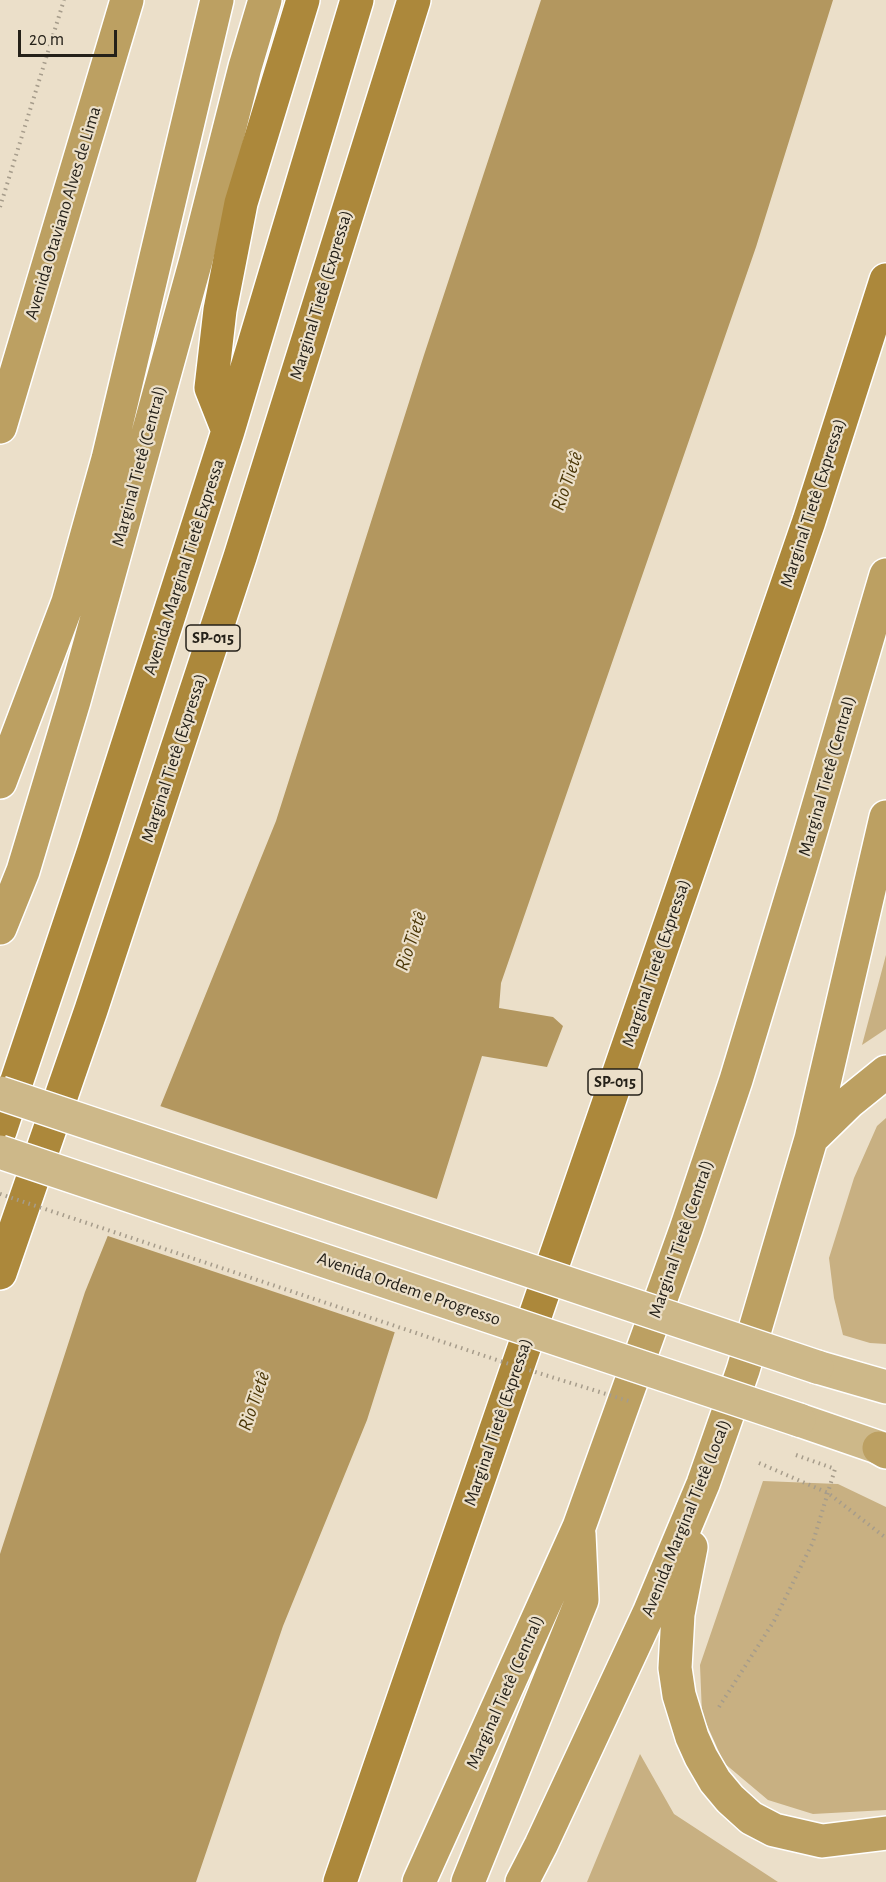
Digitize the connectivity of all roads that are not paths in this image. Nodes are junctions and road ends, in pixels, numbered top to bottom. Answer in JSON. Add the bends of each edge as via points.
{"nodes":[{"id":1,"x":127,"y":0,"type":"edge"},
{"id":2,"x":217,"y":0,"type":"edge"},
{"id":3,"x":265,"y":0,"type":"edge"},
{"id":4,"x":303,"y":0,"type":"edge"},
{"id":5,"x":357,"y":0,"type":"edge"},
{"id":6,"x":414,"y":0,"type":"edge"},
{"id":7,"x":886,"y":280,"type":"edge"},
{"id":8,"x":17,"y":363,"type":"junction"},
{"id":9,"x":0,"y":396,"type":"edge"},
{"id":10,"x":0,"y":427,"type":"edge"},
{"id":11,"x":228,"y":431,"type":"junction"},
{"id":12,"x":886,"y":575,"type":"edge"},
{"id":13,"x":0,"y":782,"type":"edge"},
{"id":14,"x":886,"y":817,"type":"edge"},
{"id":15,"x":0,"y":928,"type":"edge"},
{"id":16,"x":886,"y":1072,"type":"edge"},
{"id":17,"x":0,"y":1094,"type":"edge"},
{"id":18,"x":0,"y":1131,"type":"edge"},
{"id":19,"x":811,"y":1139,"type":"junction"},
{"id":20,"x":0,"y":1152,"type":"edge"},
{"id":21,"x":0,"y":1273,"type":"edge"},
{"id":22,"x":886,"y":1387,"type":"edge"},
{"id":23,"x":884,"y":1450,"type":"edge"},
{"id":24,"x":704,"y":1484,"type":"junction"},
{"id":25,"x":579,"y":1527,"type":"junction"},
{"id":26,"x":886,"y":1833,"type":"edge"},
{"id":27,"x":340,"y":1882,"type":"edge"},
{"id":28,"x":419,"y":1882,"type":"edge"},
{"id":29,"x":468,"y":1882,"type":"edge"},
{"id":30,"x":522,"y":1882,"type":"edge"}],
"edges":[{"from":1,"to":8,"type":"highway","name":"Avenida Otaviano Alves de Lima"},
{"from":2,"to":13,"type":"highway","via":[[108,459],[68,602]]},
{"from":3,"to":15,"type":"highway","name":"Marginal Tietê (Central)","via":[[77,690],[23,871]]},
{"from":4,"to":11,"type":"highway","via":[[241,203],[220,310],[211,388]]},
{"from":5,"to":11,"type":"highway","name":"Avenida Marginal Tietê Expressa","number":"SP-015"},
{"from":6,"to":21,"type":"highway","name":"Marginal Tietê (Expressa)","number":"SP-015","via":[[240,557]]},
{"from":7,"to":27,"type":"highway","name":"Marginal Tietê (Expressa)","number":"SP-015","via":[[809,521]]},
{"from":8,"to":9,"type":"highway"},
{"from":8,"to":10,"type":"highway","name":"Avenida Otaviano Alves de Lima"},
{"from":11,"to":18,"type":"highway","name":"Avenida Marginal Tietê Expressa","number":"SP-015"},
{"from":12,"to":25,"type":"highway","name":"Marginal Tietê (Central)","via":[[736,1080]]},
{"from":14,"to":19,"type":"highway","name":"Avenida Marginal Tietê (Local)"},
{"from":16,"to":19,"type":"highway"},
{"from":17,"to":22,"type":"main road","bridge":true},
{"from":19,"to":24,"type":"highway","name":"Avenida Marginal Tietê (Local)","via":[[743,1370]]},
{"from":20,"to":23,"type":"main road","name":"Avenida Ordem e Progresso","bridge":true},
{"from":24,"to":26,"type":"highway","via":[[675,1640],[679,1695],[692,1737],[715,1781],[730,1799],[751,1818],[774,1830],[822,1841]]},
{"from":24,"to":30,"type":"highway","name":"Avenida Marginal Tietê (Local)","via":[[649,1613]]},
{"from":25,"to":28,"type":"highway","name":"Marginal Tietê (Central)"},
{"from":25,"to":29,"type":"highway","via":[[582,1600]]}]}
